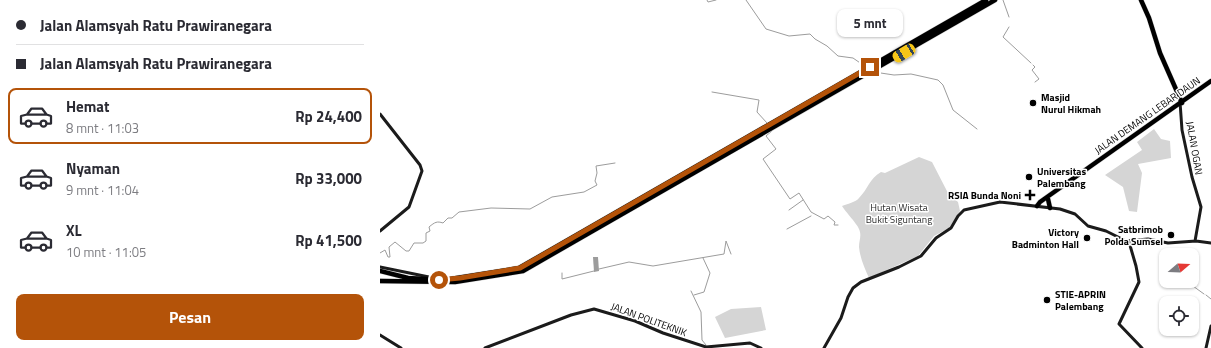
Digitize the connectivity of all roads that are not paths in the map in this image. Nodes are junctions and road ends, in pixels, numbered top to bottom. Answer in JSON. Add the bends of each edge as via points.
{"nodes":[{"id":1,"x":986,"y":0,"type":"edge"},
{"id":2,"x":995,"y":0,"type":"edge"},
{"id":3,"x":1140,"y":0,"type":"edge"},
{"id":4,"x":870,"y":70,"type":"junction"},
{"id":5,"x":1211,"y":82,"type":"edge"},
{"id":6,"x":1177,"y":90,"type":"junction"},
{"id":7,"x":1183,"y":101,"type":"junction"},
{"id":8,"x":1175,"y":106,"type":"junction"},
{"id":9,"x":380,"y":114,"type":"edge"},
{"id":10,"x":1048,"y":199,"type":"junction"},
{"id":11,"x":1038,"y":206,"type":"junction"},
{"id":12,"x":1050,"y":208,"type":"junction"},
{"id":13,"x":380,"y":231,"type":"edge"},
{"id":14,"x":1195,"y":241,"type":"junction"},
{"id":15,"x":1129,"y":242,"type":"junction"},
{"id":16,"x":1211,"y":243,"type":"edge"},
{"id":17,"x":543,"y":258,"type":"junction"},
{"id":18,"x":380,"y":267,"type":"edge"},
{"id":19,"x":380,"y":271,"type":"edge"},
{"id":20,"x":439,"y":280,"type":"junction"},
{"id":21,"x":380,"y":281,"type":"edge"},
{"id":22,"x":1211,"y":326,"type":"edge"},
{"id":23,"x":380,"y":335,"type":"edge"},
{"id":24,"x":486,"y":347,"type":"edge"},
{"id":25,"x":401,"y":348,"type":"edge"},
{"id":26,"x":707,"y":348,"type":"edge"},
{"id":27,"x":761,"y":348,"type":"edge"},
{"id":28,"x":824,"y":348,"type":"edge"},
{"id":29,"x":1142,"y":348,"type":"edge"},
{"id":30,"x":1206,"y":348,"type":"edge"}],
"edges":[{"from":1,"to":4,"type":"highway"},
{"from":2,"to":4,"type":"highway"},
{"from":3,"to":6,"type":"highway","via":[[1150,18],[1160,53]]},
{"from":4,"to":17,"type":"highway"},
{"from":5,"to":7,"type":"highway","name":"JALAN DEMANG LEBAR DAUN"},
{"from":6,"to":7,"type":"highway"},
{"from":6,"to":8,"type":"highway","via":[[1178,101]]},
{"from":7,"to":8,"type":"highway","name":"JALAN DEMANG LEBAR DAUN"},
{"from":7,"to":10,"type":"highway","name":"JALAN DEMANG LEBAR DAUN"},
{"from":7,"to":14,"type":"street","name":"JALAN OGAN","via":[[1182,130],[1201,207]]},
{"from":8,"to":11,"type":"highway","name":"JALAN DEMANG LEBAR DAUN","via":[[1040,202]]},
{"from":9,"to":13,"type":"street","via":[[422,171],[409,207]]},
{"from":10,"to":11,"type":"highway","name":"JALAN DEMANG LEBAR DAUN"},
{"from":10,"to":12,"type":"highway"},
{"from":11,"to":12,"type":"street"},
{"from":11,"to":28,"type":"street","via":[[1004,203],[962,211],[951,228],[936,238],[921,256],[857,285],[851,291],[841,318]]},
{"from":12,"to":15,"type":"street","via":[[1070,211],[1088,226]]},
{"from":14,"to":15,"type":"street","via":[[1168,243],[1148,239]]},
{"from":14,"to":16,"type":"street"},
{"from":15,"to":29,"type":"street","via":[[1139,282],[1119,324]]},
{"from":17,"to":20,"type":"highway","via":[[513,270]]},
{"from":17,"to":21,"type":"highway","via":[[518,273],[470,280],[440,283]]},
{"from":18,"to":20,"type":"street"},
{"from":19,"to":20,"type":"highway","via":[[408,278]]},
{"from":22,"to":30,"type":"street"},
{"from":23,"to":25,"type":"street"},
{"from":24,"to":26,"type":"street","name":"JALAN POLITEKNIK","via":[[594,309],[635,321]]},
{"from":26,"to":27,"type":"street","name":"JALAN POLITEKNIK","via":[[750,343]]}]}
